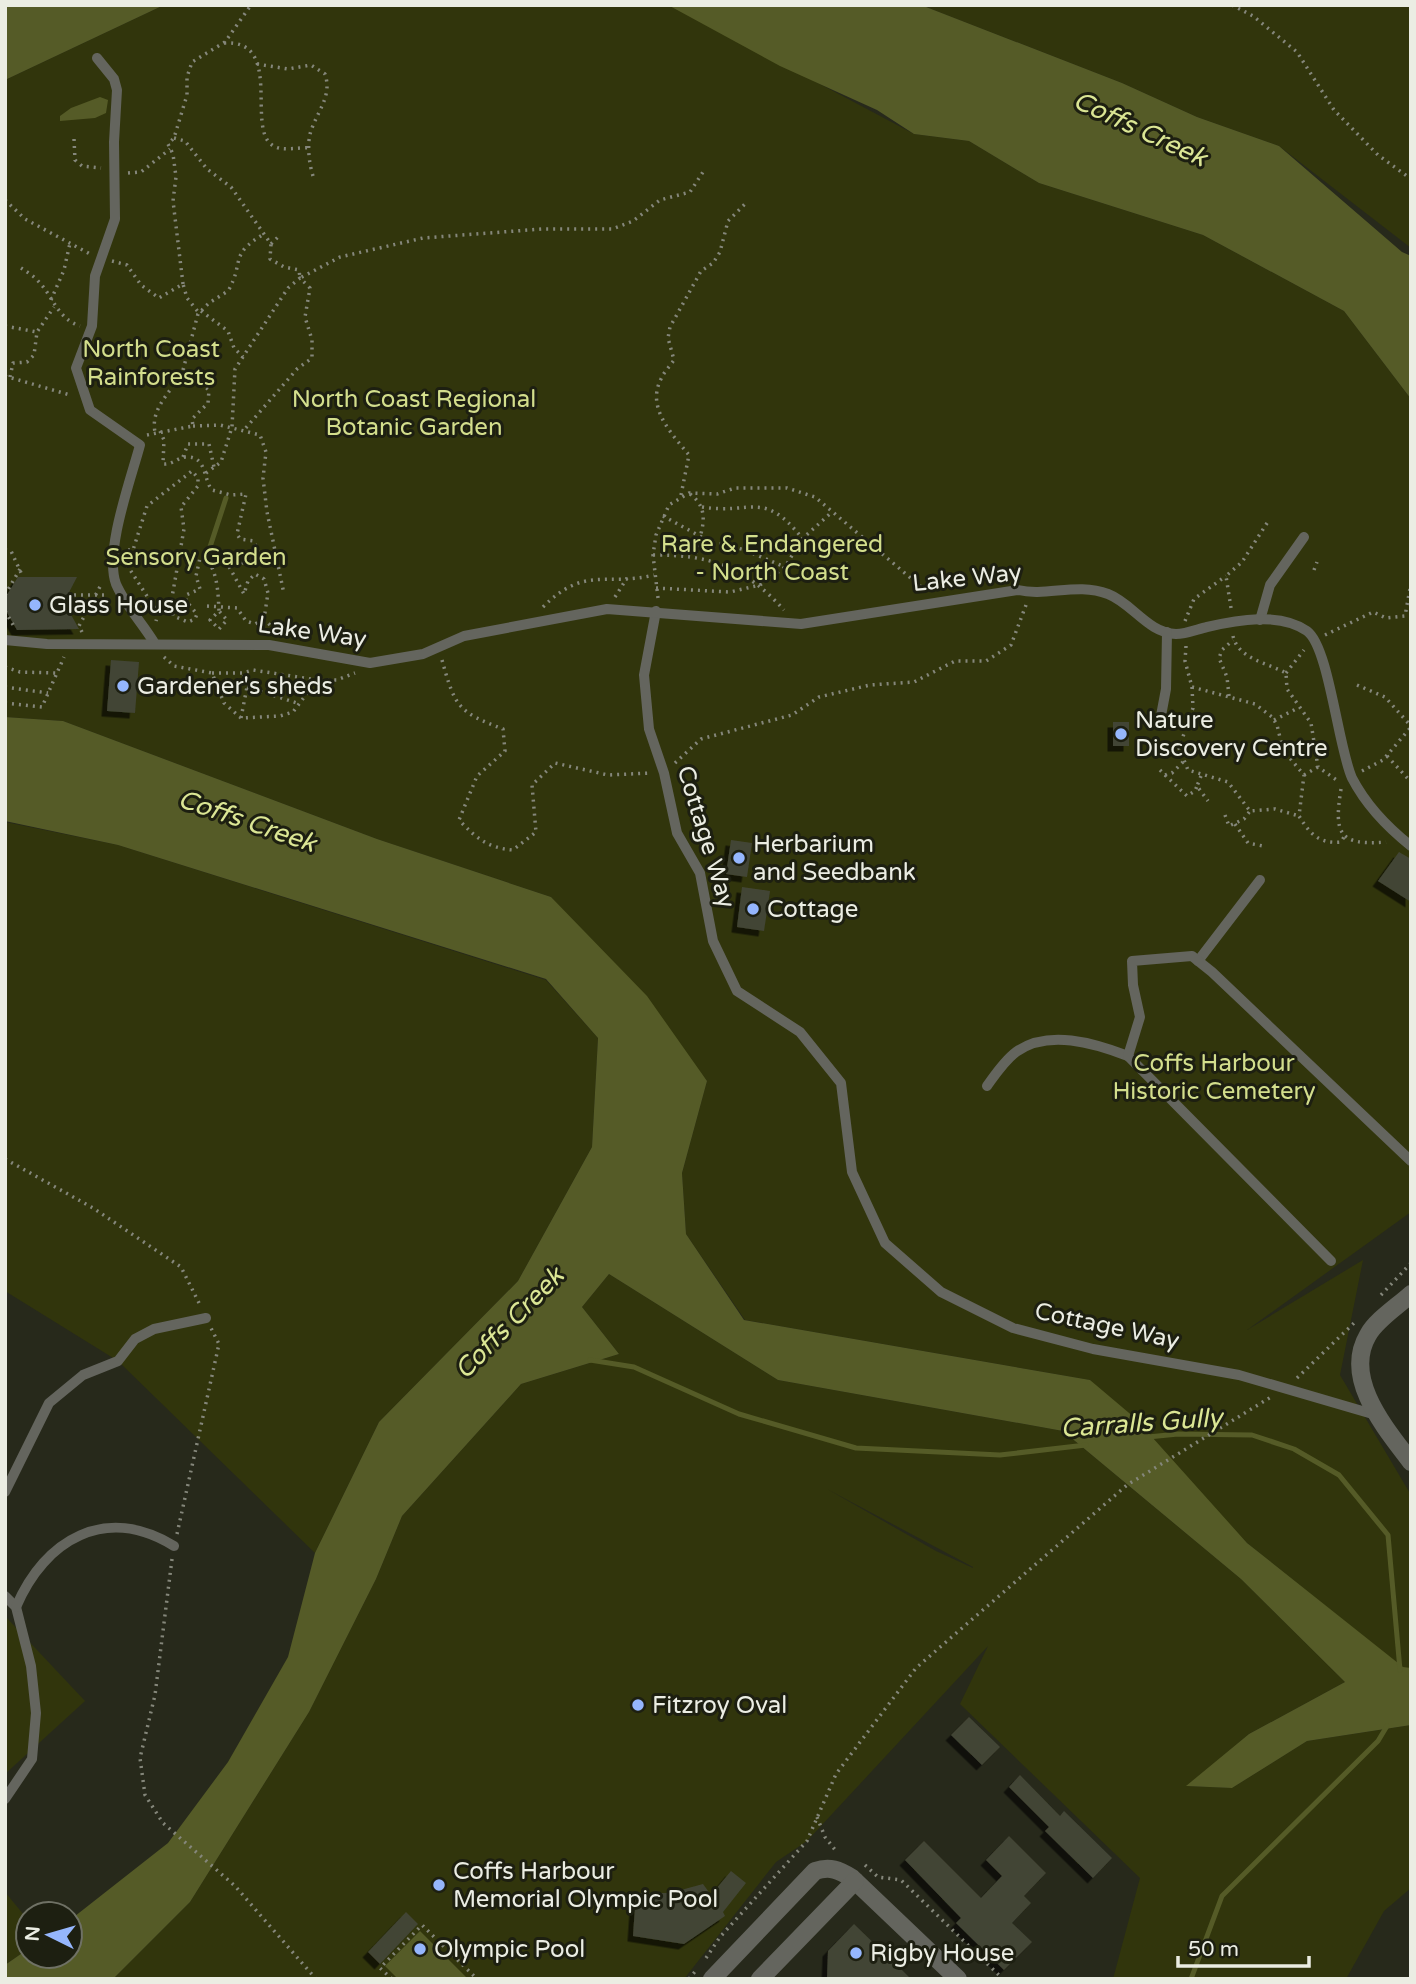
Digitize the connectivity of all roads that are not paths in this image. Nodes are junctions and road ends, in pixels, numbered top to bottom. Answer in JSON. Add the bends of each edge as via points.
{"nodes":[{"id":1,"x":97,"y":58,"type":"dead end"},
{"id":2,"x":1304,"y":537,"type":"dead end"},
{"id":3,"x":656,"y":611,"type":"junction"},
{"id":4,"x":1260,"y":620,"type":"junction"},
{"id":5,"x":1167,"y":632,"type":"junction"},
{"id":6,"x":5,"y":640,"type":"edge"},
{"id":7,"x":155,"y":644,"type":"junction"},
{"id":8,"x":1160,"y":722,"type":"dead end"},
{"id":9,"x":1411,"y":846,"type":"edge"},
{"id":10,"x":1261,"y":880,"type":"dead end"},
{"id":11,"x":1198,"y":961,"type":"junction"},
{"id":12,"x":1128,"y":1056,"type":"junction"},
{"id":13,"x":987,"y":1086,"type":"dead end"},
{"id":14,"x":1411,"y":1161,"type":"edge"},
{"id":15,"x":1331,"y":1261,"type":"dead end"},
{"id":16,"x":1411,"y":1294,"type":"edge"},
{"id":17,"x":206,"y":1318,"type":"road end"},
{"id":18,"x":1376,"y":1416,"type":"junction"},
{"id":19,"x":1411,"y":1462,"type":"edge"},
{"id":20,"x":5,"y":1492,"type":"edge"},
{"id":21,"x":174,"y":1546,"type":"road end"},
{"id":22,"x":5,"y":1596,"type":"edge"},
{"id":23,"x":16,"y":1608,"type":"junction"},
{"id":24,"x":5,"y":1799,"type":"edge"},
{"id":25,"x":854,"y":1880,"type":"junction"},
{"id":26,"x":712,"y":1979,"type":"edge"},
{"id":27,"x":760,"y":1979,"type":"edge"},
{"id":28,"x":958,"y":1979,"type":"edge"}],
"edges":[{"from":1,"to":7,"type":"lane","via":[[117,90],[115,219],[95,276],[94,317],[76,368],[84,398],[96,416],[140,445],[115,578]]},
{"from":2,"to":4,"type":"lane","via":[[1270,585]]},
{"from":3,"to":5,"type":"lane","name":"Lake Way","via":[[801,624],[1018,590],[1030,593],[1063,588],[1105,593]]},
{"from":3,"to":7,"type":"lane","name":"Lake Way","via":[[588,611],[464,636],[398,661],[370,663],[246,644]]},
{"from":3,"to":18,"type":"lane","name":"Cottage Way","via":[[644,675],[649,729],[677,833],[700,873],[713,941],[737,991],[800,1032],[841,1083],[852,1172],[886,1243],[940,1292],[1013,1328],[1093,1349],[1288,1387]]},
{"from":4,"to":5,"type":"lane"},
{"from":4,"to":9,"type":"lane","via":[[1287,622],[1306,630],[1314,642],[1351,774],[1377,815]]},
{"from":5,"to":8,"type":"lane"},
{"from":6,"to":7,"type":"lane","name":"Lake Way"},
{"from":10,"to":11,"type":"lane"},
{"from":11,"to":12,"type":"lane","via":[[1192,956],[1132,961],[1140,1017]]},
{"from":11,"to":14,"type":"lane"},
{"from":12,"to":13,"type":"lane","via":[[1071,1040],[1042,1042],[1016,1052]]},
{"from":12,"to":15,"type":"lane"},
{"from":16,"to":18,"type":"street","via":[[1368,1335],[1360,1371]]},
{"from":17,"to":20,"type":"lane","via":[[154,1329],[135,1339],[118,1361],[83,1374],[50,1403]]},
{"from":18,"to":19,"type":"street"},
{"from":21,"to":23,"type":"lane","via":[[142,1532],[109,1528],[79,1533],[44,1561],[26,1584]]},
{"from":22,"to":23,"type":"lane"},
{"from":23,"to":24,"type":"lane","via":[[31,1667],[36,1713],[32,1759]]},
{"from":25,"to":26,"type":"street","via":[[839,1870],[825,1867],[816,1871]]},
{"from":25,"to":27,"type":"street"},
{"from":25,"to":28,"type":"street"}]}
